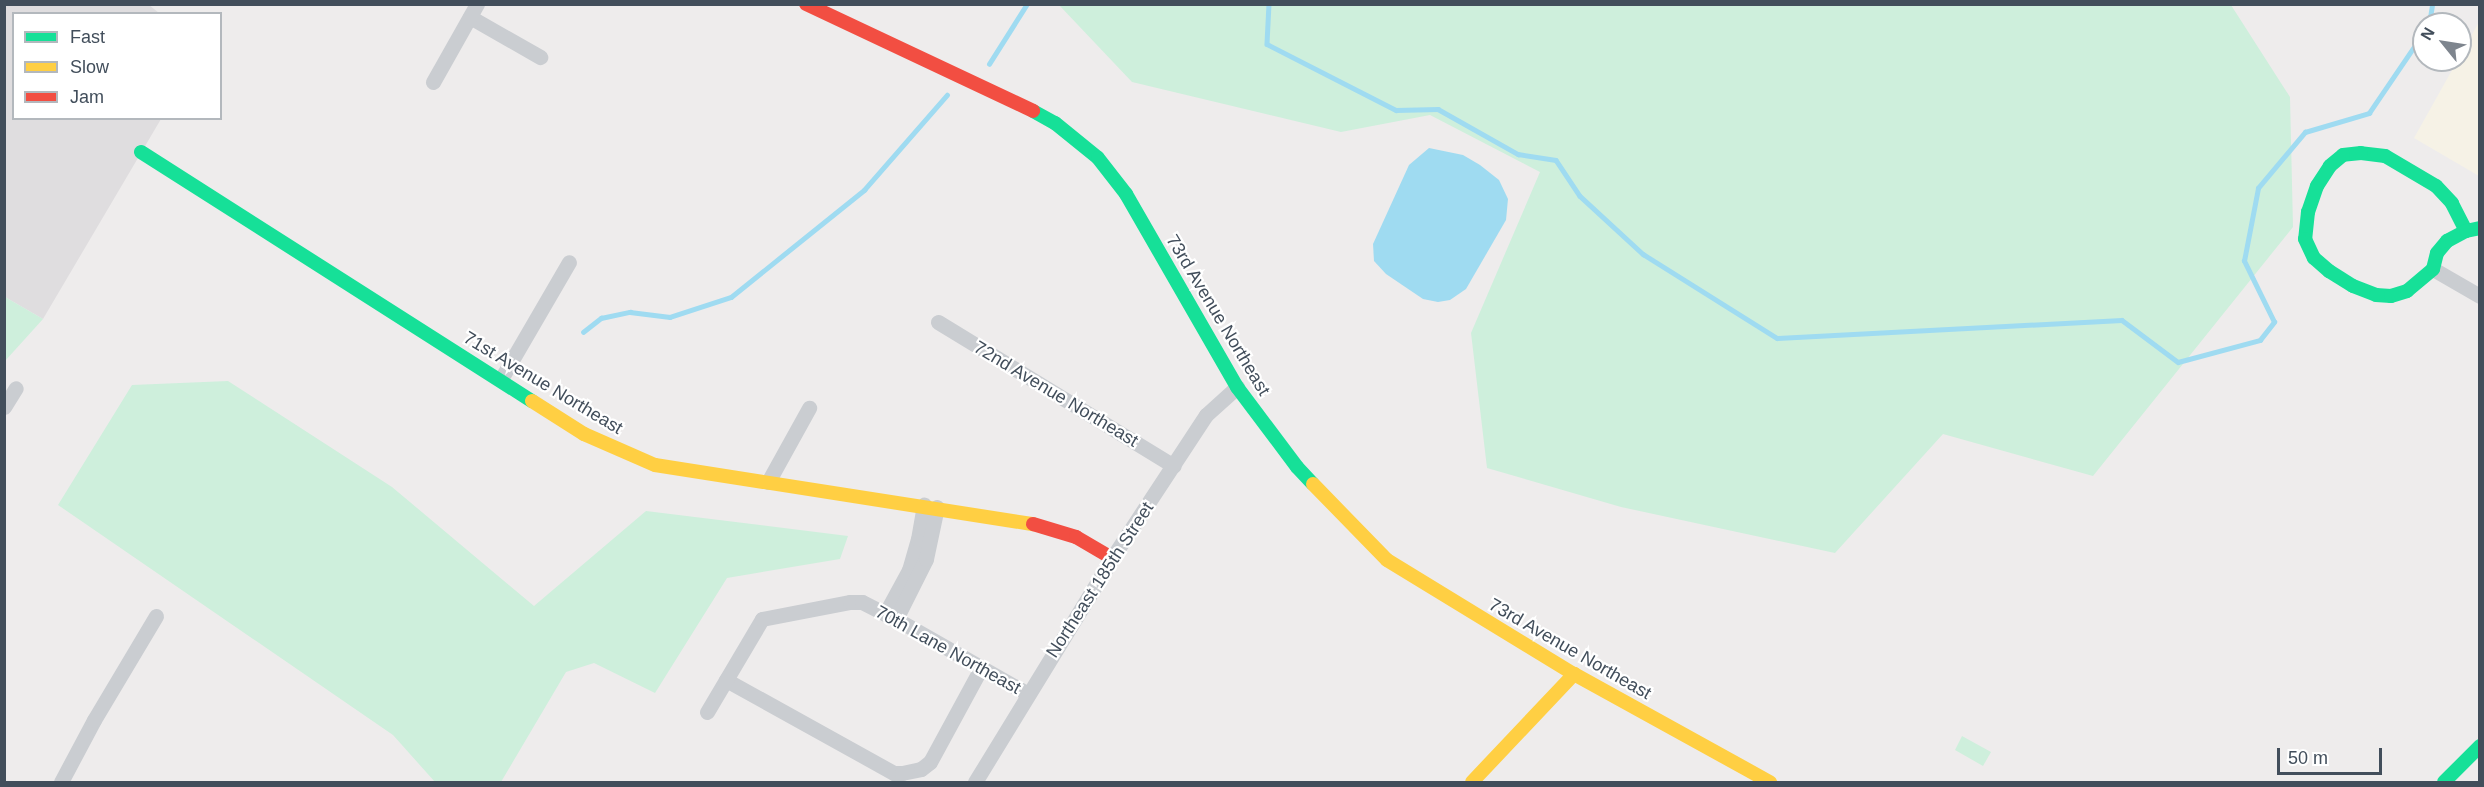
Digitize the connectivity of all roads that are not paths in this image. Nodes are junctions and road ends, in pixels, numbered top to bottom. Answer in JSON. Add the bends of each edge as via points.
{"nodes":[{"id":1,"x":806,"y":4,"type":"edge"},
{"id":2,"x":473,"y":11,"type":"edge"},
{"id":3,"x":540,"y":57,"type":"dead end"},
{"id":4,"x":433,"y":82,"type":"dead end"},
{"id":5,"x":141,"y":152,"type":"dead end"},
{"id":6,"x":2473,"y":230,"type":"edge"},
{"id":7,"x":569,"y":262,"type":"dead end"},
{"id":8,"x":2433,"y":269,"type":"junction"},
{"id":9,"x":2480,"y":296,"type":"edge"},
{"id":10,"x":938,"y":322,"type":"dead end"},
{"id":11,"x":501,"y":379,"type":"junction"},
{"id":12,"x":1237,"y":387,"type":"junction"},
{"id":13,"x":16,"y":388,"type":"dead end"},
{"id":14,"x":4,"y":407,"type":"edge"},
{"id":15,"x":809,"y":408,"type":"dead end"},
{"id":16,"x":1174,"y":466,"type":"junction"},
{"id":17,"x":768,"y":482,"type":"junction"},
{"id":18,"x":930,"y":506,"type":"junction"},
{"id":19,"x":1112,"y":558,"type":"junction"},
{"id":20,"x":156,"y":616,"type":"dead end"},
{"id":21,"x":890,"y":616,"type":"junction"},
{"id":22,"x":981,"y":668,"type":"junction"},
{"id":23,"x":1574,"y":674,"type":"junction"},
{"id":24,"x":726,"y":680,"type":"junction"},
{"id":25,"x":1028,"y":694,"type":"junction"},
{"id":26,"x":707,"y":711,"type":"dead end"},
{"id":27,"x":2480,"y":746,"type":"edge"},
{"id":28,"x":61,"y":783,"type":"edge"},
{"id":29,"x":975,"y":783,"type":"edge"},
{"id":30,"x":1472,"y":783,"type":"edge"},
{"id":31,"x":1770,"y":783,"type":"edge"},
{"id":32,"x":2444,"y":783,"type":"edge"}],
"edges":[{"from":1,"to":12,"type":"street","name":"73rd Avenue Northeast","via":[[1015,101],[1077,139],[1098,158],[1126,194]]},
{"from":2,"to":3,"type":"street"},
{"from":2,"to":4,"type":"street"},
{"from":5,"to":11,"type":"street","name":"71st Avenue Northeast"},
{"from":6,"to":8,"type":"street","via":[[2447,241],[2437,253]]},
{"from":6,"to":8,"type":"street","via":[[2436,186],[2385,156],[2343,155],[2330,166],[2317,186],[2308,212],[2306,239],[2314,258],[2353,286],[2376,295],[2407,291]]},
{"from":7,"to":11,"type":"street"},
{"from":8,"to":9,"type":"street"},
{"from":10,"to":16,"type":"street","name":"72nd Avenue Northeast"},
{"from":11,"to":17,"type":"street","name":"71st Avenue Northeast","via":[[584,434],[655,465]]},
{"from":12,"to":16,"type":"street","name":"Northeast 185th Street","via":[[1206,415]]},
{"from":12,"to":23,"type":"street","name":"73rd Avenue Northeast","via":[[1298,467],[1387,561]]},
{"from":13,"to":14,"type":"street"},
{"from":15,"to":17,"type":"street"},
{"from":16,"to":19,"type":"street","name":"Northeast 185th Street"},
{"from":17,"to":18,"type":"street","name":"71st Avenue Northeast"},
{"from":18,"to":19,"type":"street","name":"71st Avenue Northeast","via":[[1047,525]]},
{"from":18,"to":21,"type":"street","via":[[926,559]]},
{"from":19,"to":25,"type":"street","name":"Northeast 185th Street"},
{"from":20,"to":28,"type":"street"},
{"from":21,"to":22,"type":"street","name":"70th Lane Northeast"},
{"from":21,"to":24,"type":"street","name":"70th Lane Northeast","via":[[862,602],[850,602],[762,619]]},
{"from":22,"to":24,"type":"street","via":[[930,762],[912,772],[894,773]]},
{"from":22,"to":25,"type":"street","name":"70th Lane Northeast"},
{"from":23,"to":30,"type":"street"},
{"from":23,"to":31,"type":"street","name":"73rd Avenue Northeast"},
{"from":24,"to":26,"type":"street"},
{"from":25,"to":29,"type":"street","name":"Northeast 185th Street"},
{"from":27,"to":32,"type":"street"}]}
